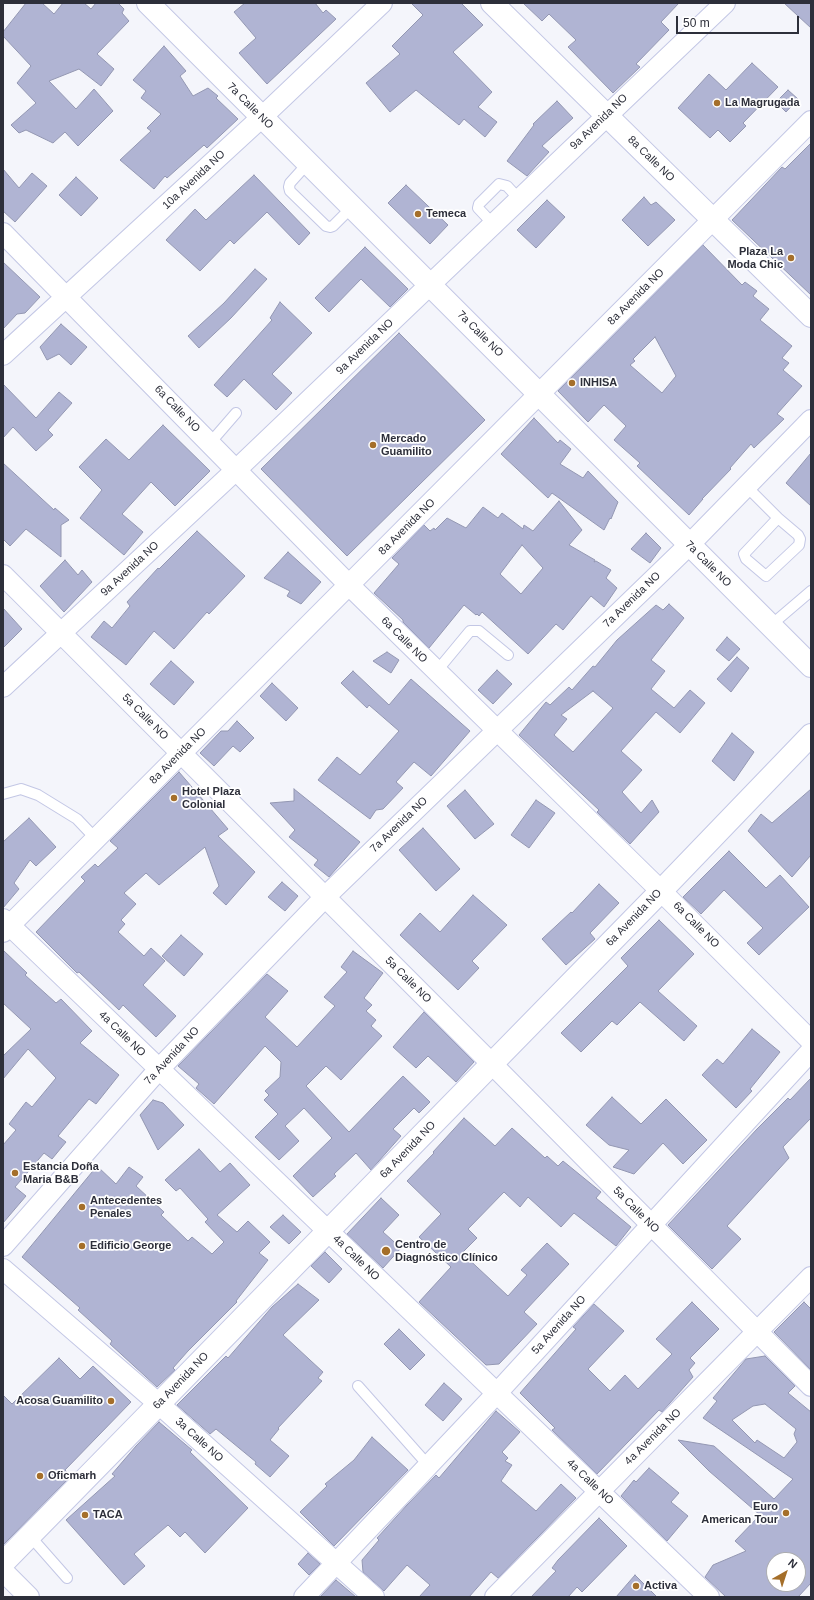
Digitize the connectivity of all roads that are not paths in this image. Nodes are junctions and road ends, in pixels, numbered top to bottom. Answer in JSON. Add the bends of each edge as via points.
{"nodes":[{"id":1,"x":148,"y":3,"type":"edge"},
{"id":2,"x":382,"y":3,"type":"edge"},
{"id":3,"x":492,"y":3,"type":"edge"},
{"id":4,"x":725,"y":3,"type":"edge"},
{"id":5,"x":606,"y":115,"type":"junction"},
{"id":6,"x":262,"y":117,"type":"junction"},
{"id":7,"x":811,"y":121,"type":"edge"},
{"id":8,"x":308,"y":163,"type":"junction"},
{"id":9,"x":352,"y":207,"type":"junction"},
{"id":10,"x":713,"y":220,"type":"junction"},
{"id":11,"x":3,"y":233,"type":"edge"},
{"id":12,"x":430,"y":284,"type":"junction"},
{"id":13,"x":67,"y":297,"type":"junction"},
{"id":14,"x":811,"y":316,"type":"edge"},
{"id":15,"x":3,"y":355,"type":"edge"},
{"id":16,"x":539,"y":394,"type":"junction"},
{"id":17,"x":236,"y":413,"type":"dead end"},
{"id":18,"x":811,"y":420,"type":"edge"},
{"id":19,"x":210,"y":444,"type":"junction"},
{"id":20,"x":236,"y":470,"type":"junction"},
{"id":21,"x":746,"y":486,"type":"junction"},
{"id":22,"x":778,"y":518,"type":"junction"},
{"id":23,"x":689,"y":545,"type":"junction"},
{"id":24,"x":3,"y":575,"type":"edge"},
{"id":25,"x":349,"y":585,"type":"junction"},
{"id":26,"x":811,"y":591,"type":"edge"},
{"id":27,"x":770,"y":626,"type":"junction"},
{"id":28,"x":62,"y":634,"type":"junction"},
{"id":29,"x":508,"y":655,"type":"dead end"},
{"id":30,"x":811,"y":666,"type":"edge"},
{"id":31,"x":436,"y":672,"type":"junction"},
{"id":32,"x":3,"y":687,"type":"edge"},
{"id":33,"x":495,"y":730,"type":"junction"},
{"id":34,"x":811,"y":735,"type":"edge"},
{"id":35,"x":181,"y":753,"type":"junction"},
{"id":36,"x":3,"y":794,"type":"edge"},
{"id":37,"x":96,"y":839,"type":"junction"},
{"id":38,"x":661,"y":891,"type":"junction"},
{"id":39,"x":325,"y":897,"type":"junction"},
{"id":40,"x":5,"y":926,"type":"edge"},
{"id":41,"x":809,"y":1038,"type":"edge"},
{"id":42,"x":492,"y":1064,"type":"junction"},
{"id":43,"x":159,"y":1069,"type":"junction"},
{"id":44,"x":650,"y":1225,"type":"junction"},
{"id":45,"x":328,"y":1231,"type":"junction"},
{"id":46,"x":3,"y":1246,"type":"edge"},
{"id":47,"x":3,"y":1269,"type":"edge"},
{"id":48,"x":811,"y":1277,"type":"edge"},
{"id":49,"x":757,"y":1332,"type":"junction"},
{"id":50,"x":358,"y":1386,"type":"dead end"},
{"id":51,"x":811,"y":1386,"type":"edge"},
{"id":52,"x":497,"y":1393,"type":"junction"},
{"id":53,"x":159,"y":1404,"type":"junction"},
{"id":54,"x":428,"y":1465,"type":"junction"},
{"id":55,"x":599,"y":1491,"type":"junction"},
{"id":56,"x":30,"y":1536,"type":"junction"},
{"id":57,"x":3,"y":1562,"type":"edge"},
{"id":58,"x":335,"y":1563,"type":"junction"},
{"id":59,"x":3,"y":1571,"type":"edge"},
{"id":60,"x":67,"y":1578,"type":"dead end"},
{"id":61,"x":29,"y":1597,"type":"edge"},
{"id":62,"x":304,"y":1597,"type":"edge"},
{"id":63,"x":374,"y":1597,"type":"edge"},
{"id":64,"x":494,"y":1597,"type":"edge"},
{"id":65,"x":709,"y":1597,"type":"edge"}],
"edges":[{"from":1,"to":6,"type":"street","name":"7a Calle NO"},
{"from":2,"to":6,"type":"street","name":"10a Avenida NO"},
{"from":3,"to":5,"type":"street","name":"8a Calle NO"},
{"from":4,"to":5,"type":"street","name":"9a Avenida NO"},
{"from":5,"to":10,"type":"street","name":"8a Calle NO"},
{"from":5,"to":12,"type":"street","name":"9a Avenida NO"},
{"from":6,"to":8,"type":"street","name":"7a Calle NO"},
{"from":6,"to":13,"type":"street","name":"10a Avenida NO"},
{"from":7,"to":10,"type":"street","name":"8a Avenida NO"},
{"from":8,"to":9,"type":"street","name":"7a Calle NO"},
{"from":8,"to":9,"type":"lane","via":[[288,187],[326,226],[333,226]]},
{"from":9,"to":12,"type":"street","name":"7a Calle NO"},
{"from":10,"to":14,"type":"street","name":"8a Calle NO"},
{"from":10,"to":16,"type":"street","name":"8a Avenida NO"},
{"from":11,"to":13,"type":"street","name":"6a Calle NO"},
{"from":12,"to":16,"type":"street","name":"7a Calle NO"},
{"from":12,"to":20,"type":"street","name":"9a Avenida NO"},
{"from":13,"to":15,"type":"street","name":"10a Avenida NO"},
{"from":13,"to":19,"type":"street","name":"6a Calle NO"},
{"from":16,"to":23,"type":"street","name":"7a Calle NO"},
{"from":16,"to":25,"type":"street","name":"8a Avenida NO"},
{"from":17,"to":19,"type":"lane"},
{"from":18,"to":21,"type":"street","name":"7a Avenida NO"},
{"from":19,"to":20,"type":"street","name":"6a Calle NO"},
{"from":20,"to":25,"type":"street","name":"6a Calle NO"},
{"from":20,"to":28,"type":"street","name":"9a Avenida NO"},
{"from":21,"to":22,"type":"lane"},
{"from":21,"to":23,"type":"street","name":"7a Avenida NO"},
{"from":22,"to":22,"type":"lane","via":[[798,535],[799,545],[766,576],[746,559],[744,554]]},
{"from":23,"to":27,"type":"street","name":"7a Calle NO"},
{"from":23,"to":33,"type":"street","name":"7a Avenida NO"},
{"from":24,"to":28,"type":"street","name":"5a Calle NO"},
{"from":25,"to":31,"type":"street","name":"6a Calle NO"},
{"from":25,"to":35,"type":"street","name":"8a Avenida NO"},
{"from":26,"to":27,"type":"lane"},
{"from":27,"to":30,"type":"street","name":"7a Calle NO"},
{"from":28,"to":32,"type":"street","name":"9a Avenida NO"},
{"from":28,"to":35,"type":"street","name":"5a Calle NO"},
{"from":29,"to":31,"type":"lane","via":[[479,631],[470,631]]},
{"from":31,"to":33,"type":"street","name":"6a Calle NO"},
{"from":33,"to":38,"type":"street","name":"6a Calle NO"},
{"from":33,"to":39,"type":"street","name":"7a Avenida NO"},
{"from":34,"to":38,"type":"street","name":"6a Avenida NO"},
{"from":35,"to":37,"type":"street","name":"8a Avenida NO"},
{"from":35,"to":39,"type":"street","name":"5a Calle NO"},
{"from":36,"to":37,"type":"lane","via":[[21,789],[38,795],[77,819]]},
{"from":37,"to":40,"type":"street","name":"8a Avenida NO"},
{"from":38,"to":41,"type":"street","name":"6a Calle NO"},
{"from":38,"to":42,"type":"street","name":"6a Avenida NO"},
{"from":39,"to":42,"type":"street","name":"5a Calle NO"},
{"from":39,"to":43,"type":"street","name":"7a Avenida NO"},
{"from":40,"to":43,"type":"street","name":"4a Calle NO"},
{"from":41,"to":44,"type":"street","name":"5a Avenida NO"},
{"from":42,"to":44,"type":"street","name":"5a Calle NO"},
{"from":42,"to":45,"type":"street","name":"6a Avenida NO"},
{"from":43,"to":45,"type":"street","name":"4a Calle NO"},
{"from":43,"to":46,"type":"street","name":"7a Avenida NO"},
{"from":44,"to":49,"type":"street","name":"5a Calle NO"},
{"from":44,"to":52,"type":"street","name":"5a Avenida NO"},
{"from":45,"to":52,"type":"street","name":"4a Calle NO"},
{"from":45,"to":53,"type":"street","name":"6a Avenida NO"},
{"from":47,"to":53,"type":"street","name":"3a Calle NO"},
{"from":48,"to":49,"type":"street","name":"4a Avenida NO"},
{"from":49,"to":51,"type":"street","name":"5a Calle NO"},
{"from":49,"to":55,"type":"street","name":"4a Avenida NO"},
{"from":50,"to":54,"type":"lane"},
{"from":52,"to":54,"type":"street","name":"5a Avenida NO"},
{"from":52,"to":55,"type":"street","name":"4a Calle NO"},
{"from":53,"to":56,"type":"street","name":"6a Avenida NO"},
{"from":53,"to":58,"type":"street","name":"3a Calle NO"},
{"from":54,"to":58,"type":"street","name":"5a Avenida NO"},
{"from":55,"to":64,"type":"street","name":"4a Avenida NO"},
{"from":55,"to":65,"type":"street","name":"4a Calle NO"},
{"from":56,"to":57,"type":"street","name":"6a Avenida NO"},
{"from":56,"to":60,"type":"lane"},
{"from":58,"to":62,"type":"street","name":"5a Avenida NO"},
{"from":58,"to":63,"type":"street","name":"3a Calle NO"},
{"from":59,"to":61,"type":"street"}]}
